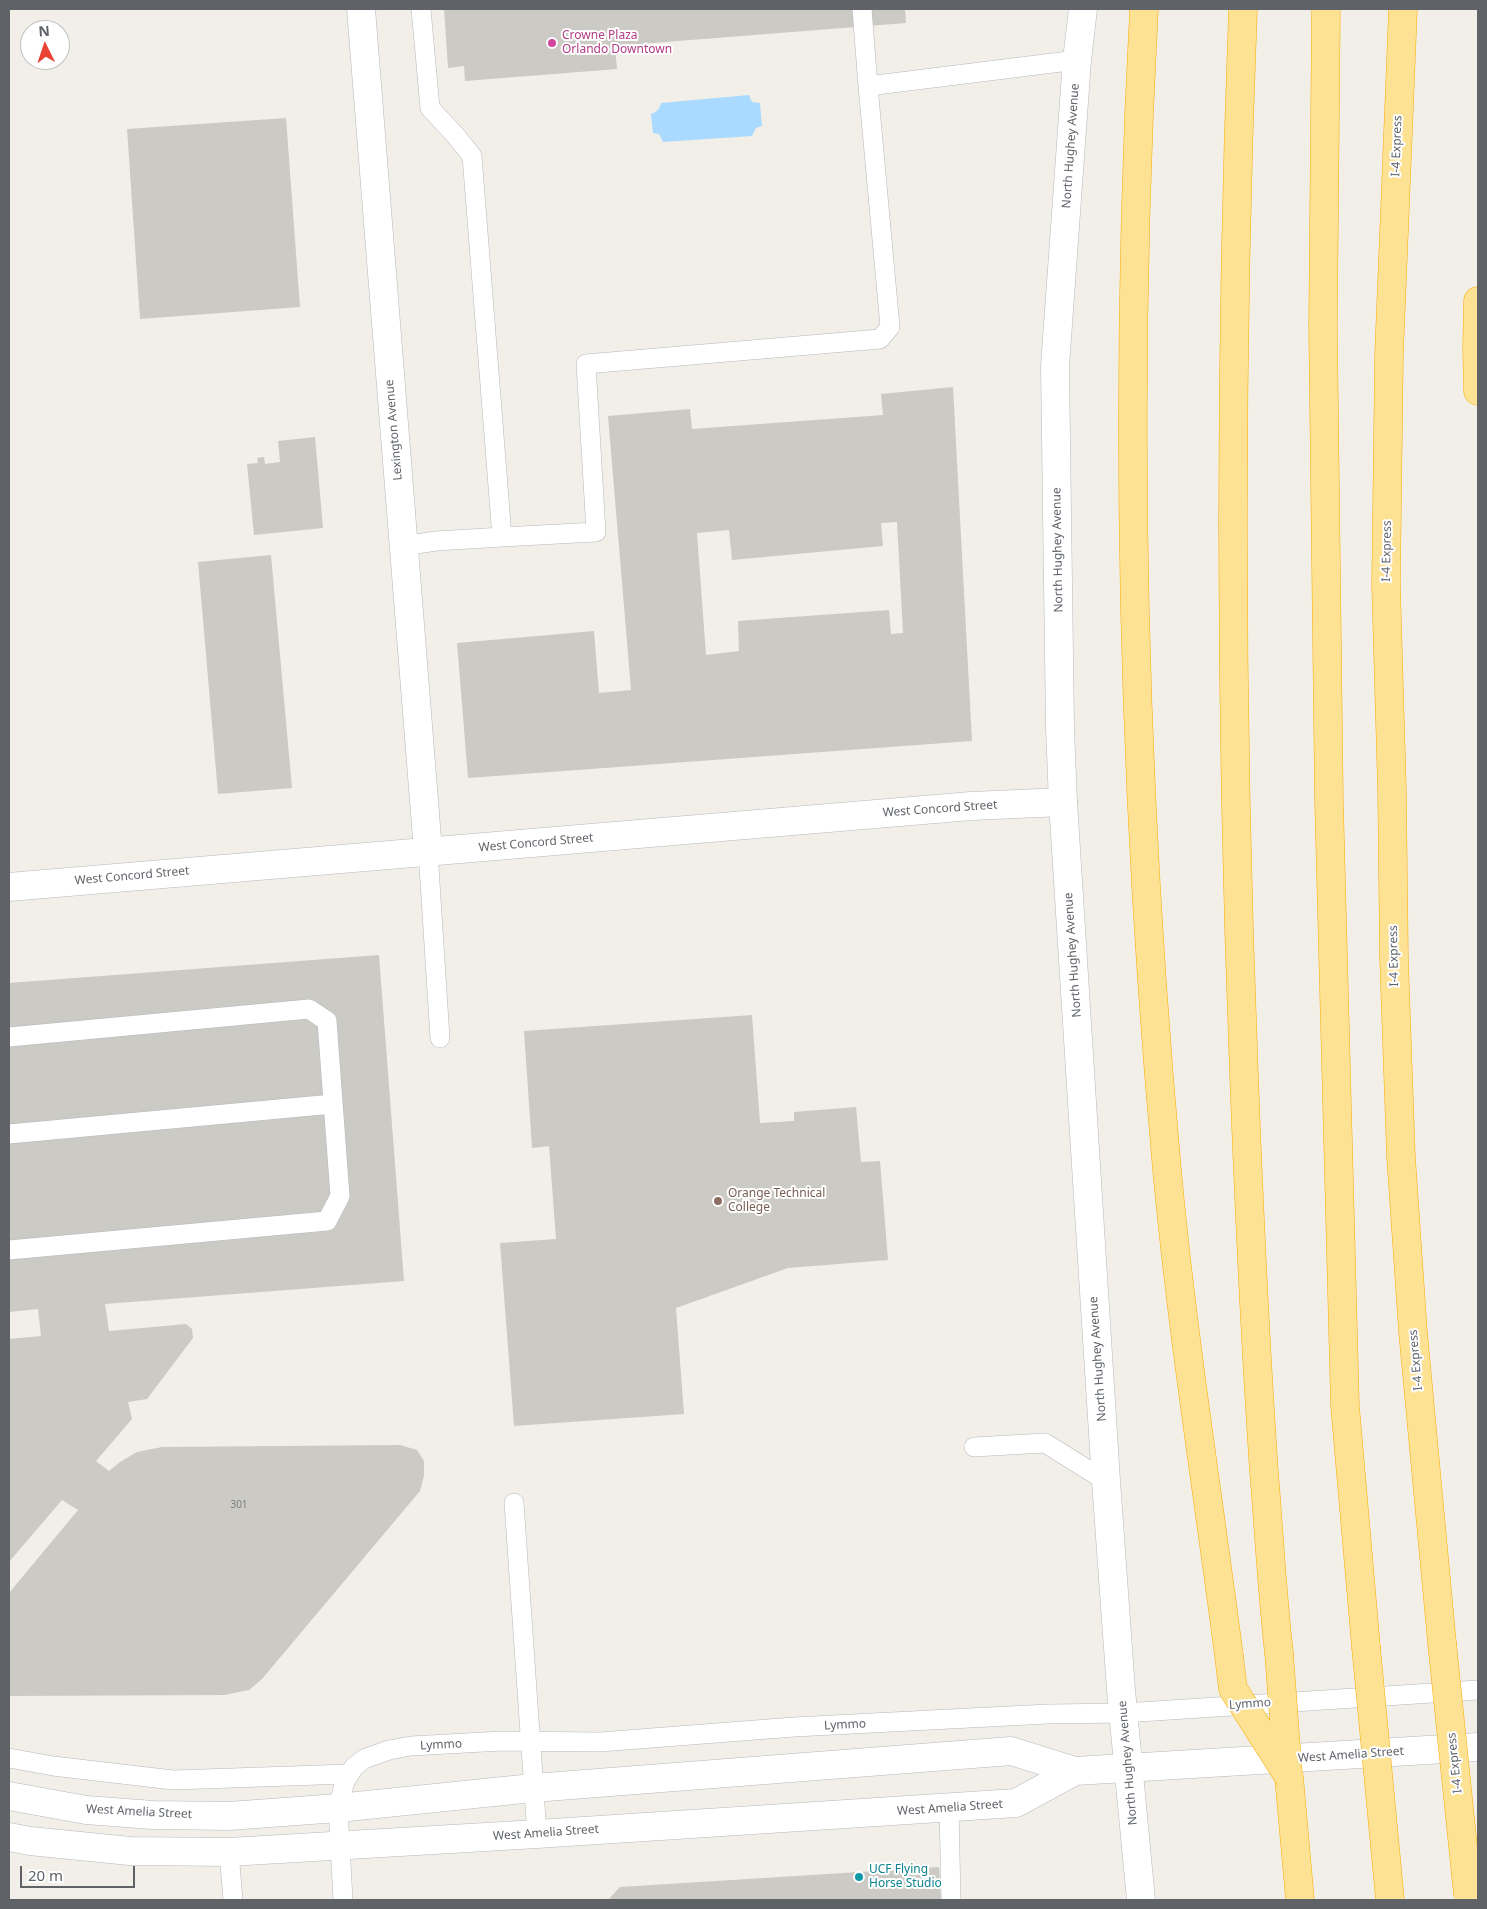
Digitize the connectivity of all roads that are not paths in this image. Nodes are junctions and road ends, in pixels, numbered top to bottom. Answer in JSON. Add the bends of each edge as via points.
{"nodes":[{"id":1,"x":361,"y":9,"type":"edge"},
{"id":2,"x":422,"y":9,"type":"edge"},
{"id":3,"x":862,"y":9,"type":"edge"},
{"id":4,"x":1083,"y":9,"type":"edge"},
{"id":5,"x":1144,"y":9,"type":"edge"},
{"id":6,"x":1243,"y":9,"type":"edge"},
{"id":7,"x":1326,"y":9,"type":"edge"},
{"id":8,"x":1403,"y":9,"type":"edge"},
{"id":9,"x":1077,"y":60,"type":"junction"},
{"id":10,"x":869,"y":91,"type":"junction"},
{"id":11,"x":1478,"y":301,"type":"edge"},
{"id":12,"x":1478,"y":390,"type":"edge"},
{"id":13,"x":502,"y":537,"type":"junction"},
{"id":14,"x":404,"y":546,"type":"junction"},
{"id":15,"x":1063,"y":802,"type":"junction"},
{"id":16,"x":428,"y":851,"type":"junction"},
{"id":17,"x":9,"y":887,"type":"edge"},
{"id":18,"x":9,"y":1037,"type":"edge"},
{"id":19,"x":440,"y":1038,"type":"dead end"},
{"id":20,"x":333,"y":1104,"type":"junction"},
{"id":21,"x":9,"y":1134,"type":"edge"},
{"id":22,"x":9,"y":1250,"type":"edge"},
{"id":23,"x":974,"y":1447,"type":"dead end"},
{"id":24,"x":1106,"y":1481,"type":"junction"},
{"id":25,"x":514,"y":1503,"type":"dead end"},
{"id":26,"x":1478,"y":1690,"type":"edge"},
{"id":27,"x":1124,"y":1713,"type":"junction"},
{"id":28,"x":531,"y":1742,"type":"junction"},
{"id":29,"x":1478,"y":1747,"type":"edge"},
{"id":30,"x":9,"y":1758,"type":"edge"},
{"id":31,"x":1129,"y":1769,"type":"junction"},
{"id":32,"x":1075,"y":1771,"type":"junction"},
{"id":33,"x":349,"y":1774,"type":"junction"},
{"id":34,"x":1289,"y":1778,"type":"junction"},
{"id":35,"x":534,"y":1788,"type":"junction"},
{"id":36,"x":9,"y":1796,"type":"edge"},
{"id":37,"x":338,"y":1808,"type":"junction"},
{"id":38,"x":949,"y":1808,"type":"junction"},
{"id":39,"x":537,"y":1834,"type":"junction"},
{"id":40,"x":9,"y":1837,"type":"edge"},
{"id":41,"x":340,"y":1845,"type":"junction"},
{"id":42,"x":229,"y":1852,"type":"junction"},
{"id":43,"x":1468,"y":1897,"type":"edge"},
{"id":44,"x":232,"y":1900,"type":"edge"},
{"id":45,"x":343,"y":1900,"type":"edge"},
{"id":46,"x":952,"y":1900,"type":"edge"},
{"id":47,"x":1141,"y":1900,"type":"edge"},
{"id":48,"x":1300,"y":1900,"type":"edge"},
{"id":49,"x":1390,"y":1900,"type":"edge"}],
"edges":[{"from":1,"to":14,"type":"street","name":"Lexington Avenue"},
{"from":2,"to":13,"type":"lane","via":[[430,108],[472,156]]},
{"from":3,"to":10,"type":"lane"},
{"from":4,"to":9,"type":"street","name":"North Hughey Avenue"},
{"from":5,"to":34,"type":"highway","bridge":true,"via":[[1135,230],[1132,478],[1144,858],[1159,1081],[1175,1250],[1233,1689]]},
{"from":6,"to":34,"type":"highway","bridge":true,"via":[[1234,373],[1236,865],[1257,1352]]},
{"from":7,"to":49,"type":"highway","bridge":true,"via":[[1323,326],[1329,802],[1345,1406]]},
{"from":8,"to":43,"type":"highway","name":"I-4 Express","bridge":true,"via":[[1389,355],[1386,585],[1394,959],[1401,1157],[1412,1322]]},
{"from":9,"to":10,"type":"lane"},
{"from":9,"to":15,"type":"street","name":"North Hughey Avenue","via":[[1055,366]]},
{"from":10,"to":13,"type":"lane","via":[[890,327],[880,339],[586,364],[596,532]]},
{"from":11,"to":12,"type":"highway"},
{"from":13,"to":14,"type":"lane"},
{"from":14,"to":16,"type":"street","name":"Lexington Avenue"},
{"from":15,"to":16,"type":"street","name":"West Concord Street","via":[[971,806]]},
{"from":15,"to":24,"type":"street","name":"North Hughey Avenue"},
{"from":16,"to":17,"type":"street","name":"West Concord Street"},
{"from":16,"to":19,"type":"lane"},
{"from":18,"to":20,"type":"lane","via":[[309,1008],[327,1021]]},
{"from":20,"to":21,"type":"lane"},
{"from":20,"to":22,"type":"lane","via":[[340,1196],[326,1221]]},
{"from":23,"to":24,"type":"lane","via":[[1045,1443]]},
{"from":24,"to":27,"type":"street","name":"North Hughey Avenue"},
{"from":25,"to":28,"type":"lane"},
{"from":26,"to":27,"type":"lane","name":"Lymmo"},
{"from":27,"to":28,"type":"lane","name":"Lymmo","via":[[794,1727],[600,1742]]},
{"from":27,"to":31,"type":"street","name":"North Hughey Avenue"},
{"from":28,"to":33,"type":"lane","name":"Lymmo","via":[[412,1746],[389,1750],[364,1759]]},
{"from":28,"to":35,"type":"lane"},
{"from":29,"to":31,"type":"street","name":"West Amelia Street"},
{"from":30,"to":33,"type":"lane","via":[[173,1780]]},
{"from":31,"to":32,"type":"street","name":"West Amelia Street"},
{"from":31,"to":47,"type":"street","name":"North Hughey Avenue"},
{"from":32,"to":35,"type":"street","name":"West Amelia Street","via":[[1011,1751]]},
{"from":32,"to":38,"type":"street","name":"West Amelia Street","via":[[1016,1803]]},
{"from":33,"to":37,"type":"lane","name":"Lymmo"},
{"from":34,"to":48,"type":"highway"},
{"from":35,"to":37,"type":"street","name":"West Amelia Street"},
{"from":35,"to":39,"type":"lane"},
{"from":36,"to":37,"type":"street","name":"West Amelia Street","via":[[86,1810],[153,1815],[229,1816]]},
{"from":37,"to":41,"type":"lane","name":"Lymmo"},
{"from":38,"to":39,"type":"street","name":"West Amelia Street"},
{"from":38,"to":46,"type":"lane"},
{"from":39,"to":41,"type":"street","name":"West Amelia Street"},
{"from":40,"to":42,"type":"street","name":"West Amelia Street","via":[[130,1852]]},
{"from":41,"to":42,"type":"street","name":"West Amelia Street"},
{"from":41,"to":45,"type":"lane","name":"Lymmo"},
{"from":42,"to":44,"type":"lane"}]}
